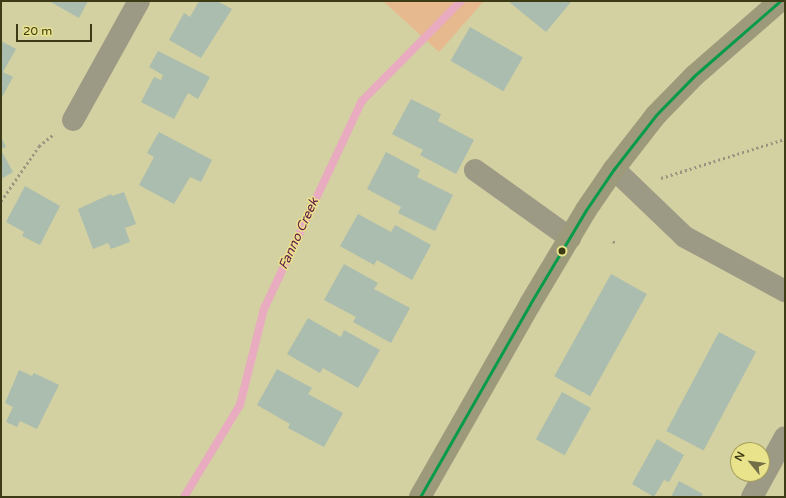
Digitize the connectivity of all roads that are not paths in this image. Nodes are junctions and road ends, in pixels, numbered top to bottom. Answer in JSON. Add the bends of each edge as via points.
{"nodes":[{"id":1,"x":139,"y":1,"type":"edge"},
{"id":2,"x":780,"y":1,"type":"edge"},
{"id":3,"x":73,"y":120,"type":"road end"},
{"id":4,"x":614,"y":169,"type":"junction"},
{"id":5,"x":475,"y":170,"type":"dead end"},
{"id":6,"x":570,"y":238,"type":"junction"},
{"id":7,"x":785,"y":291,"type":"edge"},
{"id":8,"x":785,"y":437,"type":"edge"},
{"id":9,"x":420,"y":497,"type":"edge"},
{"id":10,"x":752,"y":497,"type":"edge"}],
"edges":[{"from":1,"to":3,"type":"street"},
{"from":2,"to":4,"type":"main road","via":[[694,76],[656,115]]},
{"from":4,"to":6,"type":"main road"},
{"from":4,"to":7,"type":"street","via":[[684,237]]},
{"from":5,"to":6,"type":"street"},
{"from":6,"to":9,"type":"main road"},
{"from":8,"to":10,"type":"street"}]}
